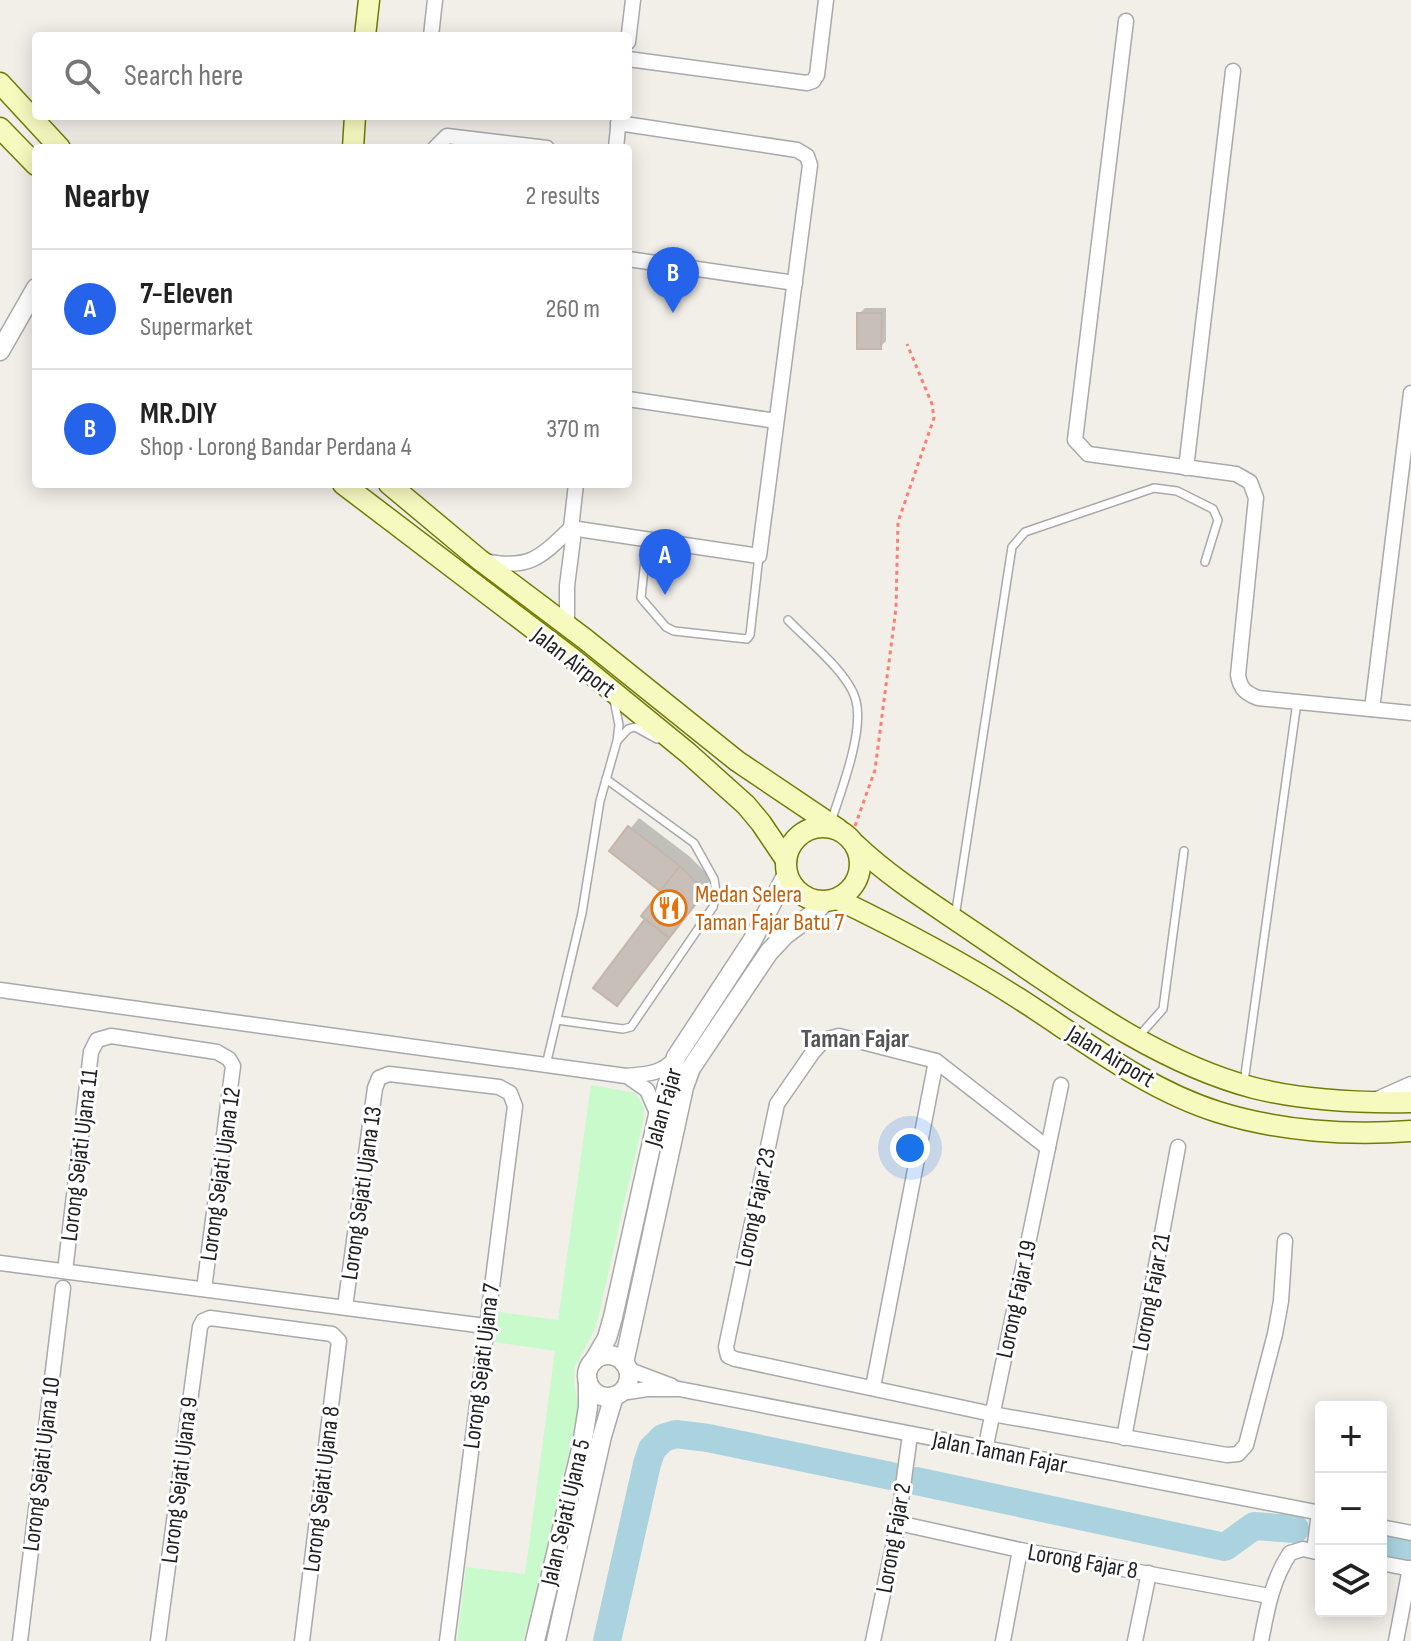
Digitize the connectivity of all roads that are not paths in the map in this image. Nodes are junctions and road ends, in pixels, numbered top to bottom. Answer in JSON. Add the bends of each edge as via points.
{"nodes":[{"id":1,"x":369,"y":0,"type":"edge"},
{"id":2,"x":435,"y":0,"type":"edge"},
{"id":3,"x":633,"y":0,"type":"edge"},
{"id":4,"x":826,"y":0,"type":"edge"},
{"id":5,"x":1126,"y":21,"type":"dead end"},
{"id":6,"x":365,"y":32,"type":"edge"},
{"id":7,"x":431,"y":32,"type":"edge"},
{"id":8,"x":629,"y":32,"type":"edge"},
{"id":9,"x":632,"y":60,"type":"edge"},
{"id":10,"x":1233,"y":71,"type":"dead end"},
{"id":11,"x":0,"y":83,"type":"edge"},
{"id":12,"x":32,"y":118,"type":"edge"},
{"id":13,"x":34,"y":120,"type":"edge"},
{"id":14,"x":355,"y":120,"type":"edge"},
{"id":15,"x":619,"y":120,"type":"edge"},
{"id":16,"x":0,"y":128,"type":"edge"},
{"id":17,"x":56,"y":144,"type":"edge"},
{"id":18,"x":353,"y":144,"type":"edge"},
{"id":19,"x":439,"y":144,"type":"edge"},
{"id":20,"x":514,"y":144,"type":"edge"},
{"id":21,"x":616,"y":144,"type":"edge"},
{"id":22,"x":32,"y":161,"type":"edge"},
{"id":23,"x":632,"y":260,"type":"edge"},
{"id":24,"x":795,"y":283,"type":"junction"},
{"id":25,"x":32,"y":295,"type":"edge"},
{"id":26,"x":0,"y":351,"type":"edge"},
{"id":27,"x":1411,"y":393,"type":"edge"},
{"id":28,"x":632,"y":400,"type":"edge"},
{"id":29,"x":776,"y":421,"type":"junction"},
{"id":30,"x":1186,"y":468,"type":"junction"},
{"id":31,"x":348,"y":488,"type":"edge"},
{"id":32,"x":368,"y":488,"type":"edge"},
{"id":33,"x":394,"y":488,"type":"edge"},
{"id":34,"x":406,"y":488,"type":"edge"},
{"id":35,"x":576,"y":488,"type":"edge"},
{"id":36,"x":418,"y":508,"type":"junction"},
{"id":37,"x":571,"y":528,"type":"junction"},
{"id":38,"x":647,"y":540,"type":"junction"},
{"id":39,"x":759,"y":556,"type":"junction"},
{"id":40,"x":480,"y":560,"type":"junction"},
{"id":41,"x":1205,"y":562,"type":"dead end"},
{"id":42,"x":512,"y":613,"type":"junction"},
{"id":43,"x":788,"y":620,"type":"dead end"},
{"id":44,"x":567,"y":625,"type":"junction"},
{"id":45,"x":605,"y":686,"type":"junction"},
{"id":46,"x":1297,"y":701,"type":"junction"},
{"id":47,"x":1372,"y":709,"type":"junction"},
{"id":48,"x":1411,"y":713,"type":"edge"},
{"id":49,"x":617,"y":741,"type":"junction"},
{"id":50,"x":688,"y":753,"type":"junction"},
{"id":51,"x":606,"y":779,"type":"junction"},
{"id":52,"x":843,"y":834,"type":"junction"},
{"id":53,"x":1184,"y":851,"type":"dead end"},
{"id":54,"x":786,"y":867,"type":"junction"},
{"id":55,"x":831,"y":900,"type":"junction"},
{"id":56,"x":955,"y":920,"type":"junction"},
{"id":57,"x":0,"y":990,"type":"edge"},
{"id":58,"x":557,"y":1020,"type":"junction"},
{"id":59,"x":1138,"y":1038,"type":"junction"},
{"id":60,"x":676,"y":1057,"type":"junction"},
{"id":61,"x":229,"y":1059,"type":"joint"},
{"id":62,"x":936,"y":1061,"type":"junction"},
{"id":63,"x":546,"y":1065,"type":"junction"},
{"id":64,"x":626,"y":1076,"type":"junction"},
{"id":65,"x":1411,"y":1084,"type":"edge"},
{"id":66,"x":1061,"y":1085,"type":"dead end"},
{"id":67,"x":1244,"y":1085,"type":"junction"},
{"id":68,"x":510,"y":1093,"type":"joint"},
{"id":69,"x":1411,"y":1102,"type":"edge"},
{"id":70,"x":1367,"y":1103,"type":"junction"},
{"id":71,"x":658,"y":1115,"type":"junction"},
{"id":72,"x":1411,"y":1131,"type":"edge"},
{"id":73,"x":1178,"y":1147,"type":"dead end"},
{"id":74,"x":1048,"y":1148,"type":"junction"},
{"id":75,"x":1285,"y":1241,"type":"dead end"},
{"id":76,"x":0,"y":1263,"type":"edge"},
{"id":77,"x":65,"y":1271,"type":"junction"},
{"id":78,"x":63,"y":1288,"type":"dead end"},
{"id":79,"x":204,"y":1289,"type":"junction"},
{"id":80,"x":345,"y":1307,"type":"junction"},
{"id":81,"x":203,"y":1321,"type":"joint"},
{"id":82,"x":485,"y":1326,"type":"junction"},
{"id":83,"x":593,"y":1362,"type":"junction"},
{"id":84,"x":626,"y":1366,"type":"junction"},
{"id":85,"x":588,"y":1382,"type":"junction"},
{"id":86,"x":873,"y":1387,"type":"junction"},
{"id":87,"x":679,"y":1389,"type":"junction"},
{"id":88,"x":618,"y":1395,"type":"junction"},
{"id":89,"x":992,"y":1414,"type":"junction"},
{"id":90,"x":910,"y":1435,"type":"junction"},
{"id":91,"x":1124,"y":1438,"type":"junction"},
{"id":92,"x":985,"y":1450,"type":"junction"},
{"id":93,"x":1315,"y":1512,"type":"edge"},
{"id":94,"x":898,"y":1523,"type":"junction"},
{"id":95,"x":1387,"y":1528,"type":"edge"},
{"id":96,"x":1411,"y":1533,"type":"edge"},
{"id":97,"x":1020,"y":1550,"type":"junction"},
{"id":98,"x":1315,"y":1552,"type":"edge"},
{"id":99,"x":1387,"y":1564,"type":"edge"},
{"id":100,"x":1410,"y":1569,"type":"edge"},
{"id":101,"x":1149,"y":1573,"type":"junction"},
{"id":102,"x":1269,"y":1596,"type":"junction"},
{"id":103,"x":20,"y":1641,"type":"edge"},
{"id":104,"x":158,"y":1641,"type":"edge"},
{"id":105,"x":302,"y":1641,"type":"edge"},
{"id":106,"x":447,"y":1641,"type":"edge"},
{"id":107,"x":535,"y":1641,"type":"edge"},
{"id":108,"x":556,"y":1641,"type":"edge"},
{"id":109,"x":873,"y":1641,"type":"edge"},
{"id":110,"x":1003,"y":1641,"type":"edge"},
{"id":111,"x":1135,"y":1641,"type":"edge"},
{"id":112,"x":1261,"y":1641,"type":"edge"},
{"id":113,"x":1396,"y":1641,"type":"edge"}],
"edges":[{"from":1,"to":6,"type":"main road"},
{"from":2,"to":7,"type":"street"},
{"from":3,"to":8,"type":"street"},
{"from":4,"to":9,"type":"street","via":[[817,75],[807,83]]},
{"from":5,"to":30,"type":"street","via":[[1075,440],[1088,454]]},
{"from":10,"to":30,"type":"street"},
{"from":11,"to":12,"type":"main road"},
{"from":13,"to":17,"type":"main road"},
{"from":14,"to":18,"type":"main road"},
{"from":15,"to":21,"type":"street"},
{"from":15,"to":24,"type":"street","via":[[797,150],[807,156]]},
{"from":16,"to":22,"type":"main road"},
{"from":19,"to":20,"type":"street","via":[[447,136]]},
{"from":23,"to":24,"type":"street"},
{"from":24,"to":29,"type":"street"},
{"from":25,"to":26,"type":"street"},
{"from":27,"to":47,"type":"street"},
{"from":28,"to":29,"type":"street"},
{"from":29,"to":39,"type":"street"},
{"from":30,"to":46,"type":"street","via":[[1236,474],[1254,489],[1239,682],[1258,698]]},
{"from":31,"to":42,"type":"main road","name":"Jalan Airport"},
{"from":32,"to":42,"type":"main road","via":[[462,560]]},
{"from":33,"to":36,"type":"main road","name":"Jalan Airport"},
{"from":34,"to":36,"type":"main road"},
{"from":35,"to":37,"type":"street"},
{"from":36,"to":40,"type":"main road","name":"Jalan Airport"},
{"from":37,"to":38,"type":"street"},
{"from":37,"to":40,"type":"street","via":[[527,563]]},
{"from":37,"to":44,"type":"street"},
{"from":38,"to":39,"type":"street"},
{"from":38,"to":39,"type":"lane","via":[[641,598],[674,631],[747,639]]},
{"from":40,"to":44,"type":"main road","name":"Jalan Airport"},
{"from":41,"to":56,"type":"lane","via":[[1218,520],[1213,509],[1177,491],[1154,488],[1025,532],[1012,547]]},
{"from":42,"to":45,"type":"main road","name":"Jalan Airport"},
{"from":43,"to":52,"type":"lane","via":[[856,699]]},
{"from":44,"to":52,"type":"main road","name":"Jalan Airport","via":[[737,761]]},
{"from":45,"to":49,"type":"lane","via":[[618,710]]},
{"from":45,"to":50,"type":"main road","name":"Jalan Airport"},
{"from":46,"to":47,"type":"street"},
{"from":46,"to":67,"type":"lane"},
{"from":47,"to":48,"type":"street"},
{"from":49,"to":50,"type":"lane","via":[[635,727]]},
{"from":49,"to":51,"type":"lane"},
{"from":50,"to":54,"type":"main road","name":"Jalan Airport","via":[[746,805]]},
{"from":51,"to":58,"type":"lane"},
{"from":51,"to":58,"type":"lane","via":[[694,843],[714,879],[713,907],[631,1027]]},
{"from":52,"to":54,"type":"main road","via":[[821,827],[804,832],[792,844]]},
{"from":52,"to":55,"type":"main road","via":[[860,857],[860,870],[848,892]]},
{"from":52,"to":56,"type":"main road","name":"Jalan Airport","via":[[881,869]]},
{"from":53,"to":59,"type":"lane","via":[[1163,1009]]},
{"from":54,"to":55,"type":"main road","via":[[801,895]]},
{"from":54,"to":60,"type":"street","name":"Jalan Fajar","via":[[752,941]]},
{"from":55,"to":72,"type":"main road","name":"Jalan Airport","via":[[905,933],[1112,1060],[1217,1112],[1281,1126],[1354,1133]]},
{"from":55,"to":84,"type":"street","name":"Jalan Fajar","via":[[769,952],[691,1068]]},
{"from":56,"to":59,"type":"main road","name":"Jalan Airport"},
{"from":57,"to":63,"type":"street"},
{"from":58,"to":63,"type":"lane"},
{"from":59,"to":67,"type":"main road","name":"Jalan Airport"},
{"from":60,"to":64,"type":"street","via":[[655,1074]]},
{"from":60,"to":71,"type":"street","name":"Jalan Fajar"},
{"from":61,"to":77,"type":"street","name":"Lorong Sejati Ujana 11","via":[[217,1052],[111,1036],[97,1040],[91,1052]]},
{"from":61,"to":79,"type":"street","name":"Lorong Sejati Ujana 12","via":[[233,1073]]},
{"from":62,"to":74,"type":"street"},
{"from":62,"to":86,"type":"street"},
{"from":62,"to":86,"type":"street","name":"Lorong Fajar 23","via":[[839,1036],[824,1040],[813,1052],[777,1104],[726,1347],[735,1359]]},
{"from":63,"to":64,"type":"street"},
{"from":64,"to":71,"type":"street","via":[[647,1090]]},
{"from":65,"to":70,"type":"street"},
{"from":66,"to":74,"type":"street","name":"Lorong Fajar 19"},
{"from":67,"to":70,"type":"main road","name":"Jalan Airport"},
{"from":68,"to":80,"type":"street","name":"Lorong Sejati Ujana 13","via":[[499,1087],[389,1074],[379,1078]]},
{"from":68,"to":82,"type":"street","name":"Lorong Sejati Ujana 7","via":[[515,1106]]},
{"from":69,"to":70,"type":"main road","name":"Jalan Airport"},
{"from":71,"to":83,"type":"street","name":"Jalan Fajar","via":[[613,1317]]},
{"from":73,"to":91,"type":"street","name":"Lorong Fajar 21"},
{"from":74,"to":89,"type":"street","name":"Lorong Fajar 19"},
{"from":75,"to":91,"type":"street","name":"Lorong Fajar 23","via":[[1275,1334],[1246,1445],[1238,1454],[1227,1455]]},
{"from":76,"to":77,"type":"street"},
{"from":77,"to":79,"type":"street"},
{"from":78,"to":103,"type":"street","name":"Lorong Sejati Ujana 10"},
{"from":79,"to":80,"type":"street"},
{"from":80,"to":82,"type":"street"},
{"from":81,"to":104,"type":"street","name":"Lorong Sejati Ujana 9"},
{"from":81,"to":105,"type":"street","name":"Lorong Sejati Ujana 8","via":[[332,1334],[340,1344]]},
{"from":82,"to":106,"type":"street","name":"Lorong Sejati Ujana 7"},
{"from":83,"to":84,"type":"street","via":[[612,1356]]},
{"from":83,"to":85,"type":"street"},
{"from":84,"to":87,"type":"street"},
{"from":84,"to":88,"type":"street","via":[[628,1382]]},
{"from":85,"to":88,"type":"street","via":[[601,1396]]},
{"from":85,"to":107,"type":"street","name":"Jalan Sejati Ujana 5","via":[[582,1445]]},
{"from":86,"to":89,"type":"street","name":"Lorong Fajar 23"},
{"from":87,"to":88,"type":"street"},
{"from":87,"to":90,"type":"street","name":"Jalan Taman Fajar"},
{"from":88,"to":108,"type":"street","name":"Jalan Sejati Ujana 5","via":[[602,1436]]},
{"from":89,"to":91,"type":"street","name":"Lorong Fajar 23"},
{"from":89,"to":92,"type":"street","name":"Lorong Fajar 19"},
{"from":90,"to":92,"type":"street","name":"Jalan Taman Fajar"},
{"from":90,"to":94,"type":"street","name":"Lorong Fajar 2"},
{"from":92,"to":93,"type":"street","name":"Jalan Taman Fajar"},
{"from":94,"to":97,"type":"street","name":"Lorong Fajar 8"},
{"from":94,"to":109,"type":"street","name":"Lorong Fajar 2"},
{"from":95,"to":96,"type":"street"},
{"from":97,"to":101,"type":"street","name":"Lorong Fajar 8"},
{"from":97,"to":110,"type":"street"},
{"from":98,"to":102,"type":"street","via":[[1290,1553]]},
{"from":99,"to":100,"type":"street"},
{"from":100,"to":113,"type":"street"},
{"from":101,"to":102,"type":"street","name":"Lorong Fajar 8"},
{"from":101,"to":111,"type":"street"},
{"from":102,"to":112,"type":"street"}]}
